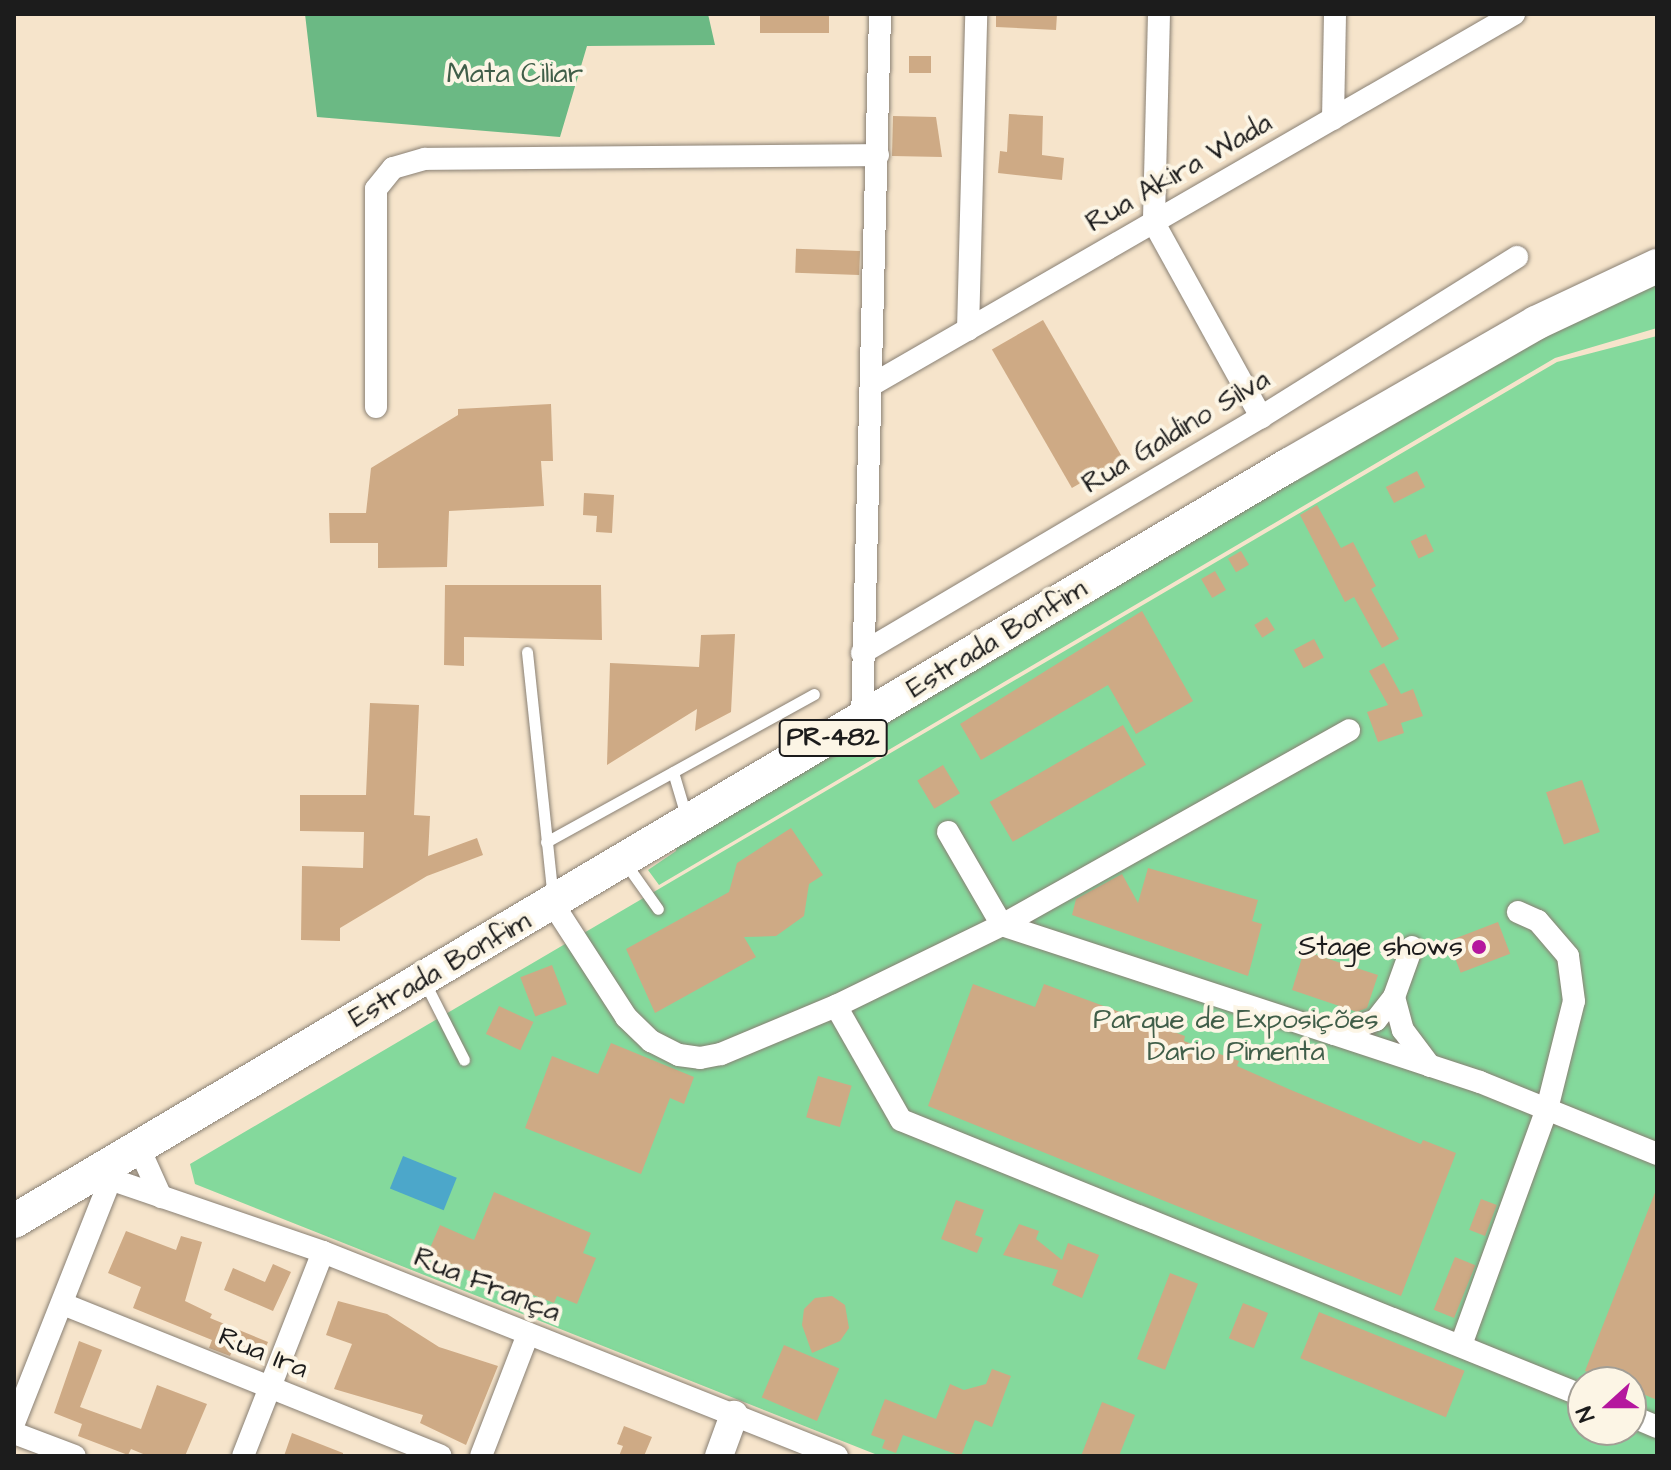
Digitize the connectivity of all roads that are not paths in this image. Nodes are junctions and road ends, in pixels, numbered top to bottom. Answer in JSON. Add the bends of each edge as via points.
{"nodes":[{"id":1,"x":880,"y":14,"type":"edge"},
{"id":2,"x":976,"y":14,"type":"edge"},
{"id":3,"x":1159,"y":14,"type":"edge"},
{"id":4,"x":1335,"y":14,"type":"edge"},
{"id":5,"x":1514,"y":14,"type":"edge"},
{"id":6,"x":1333,"y":119,"type":"junction"},
{"id":7,"x":878,"y":155,"type":"junction"},
{"id":8,"x":1154,"y":223,"type":"junction"},
{"id":9,"x":1517,"y":257,"type":"dead end"},
{"id":10,"x":1657,"y":266,"type":"edge"},
{"id":11,"x":968,"y":330,"type":"junction"},
{"id":12,"x":875,"y":383,"type":"junction"},
{"id":13,"x":376,"y":407,"type":"dead end"},
{"id":14,"x":1261,"y":417,"type":"junction"},
{"id":15,"x":527,"y":652,"type":"dead end"},
{"id":16,"x":862,"y":653,"type":"junction"},
{"id":17,"x":814,"y":694,"type":"dead end"},
{"id":18,"x":862,"y":721,"type":"junction"},
{"id":19,"x":1349,"y":730,"type":"dead end"},
{"id":20,"x":673,"y":772,"type":"junction"},
{"id":21,"x":689,"y":823,"type":"junction"},
{"id":22,"x":948,"y":832,"type":"dead end"},
{"id":23,"x":546,"y":842,"type":"junction"},
{"id":24,"x":625,"y":861,"type":"junction"},
{"id":25,"x":553,"y":904,"type":"junction"},
{"id":26,"x":658,"y":909,"type":"dead end"},
{"id":27,"x":1518,"y":912,"type":"dead end"},
{"id":28,"x":1002,"y":925,"type":"junction"},
{"id":29,"x":1412,"y":947,"type":"dead end"},
{"id":30,"x":423,"y":979,"type":"junction"},
{"id":31,"x":1394,"y":997,"type":"junction"},
{"id":32,"x":836,"y":1006,"type":"junction"},
{"id":33,"x":1333,"y":1035,"type":"junction"},
{"id":34,"x":464,"y":1060,"type":"dead end"},
{"id":35,"x":1430,"y":1066,"type":"junction"},
{"id":36,"x":1547,"y":1109,"type":"junction"},
{"id":37,"x":1657,"y":1154,"type":"edge"},
{"id":38,"x":122,"y":1162,"type":"junction"},
{"id":39,"x":161,"y":1197,"type":"junction"},
{"id":40,"x":14,"y":1221,"type":"edge"},
{"id":41,"x":323,"y":1252,"type":"junction"},
{"id":42,"x":63,"y":1304,"type":"junction"},
{"id":43,"x":528,"y":1334,"type":"junction"},
{"id":44,"x":1461,"y":1345,"type":"junction"},
{"id":45,"x":270,"y":1388,"type":"junction"},
{"id":46,"x":1567,"y":1389,"type":"edge"},
{"id":47,"x":734,"y":1415,"type":"junction"},
{"id":48,"x":14,"y":1423,"type":"edge"},
{"id":49,"x":14,"y":1433,"type":"edge"},
{"id":50,"x":75,"y":1456,"type":"edge"},
{"id":51,"x":243,"y":1456,"type":"edge"},
{"id":52,"x":441,"y":1456,"type":"edge"},
{"id":53,"x":481,"y":1456,"type":"edge"},
{"id":54,"x":719,"y":1456,"type":"edge"},
{"id":55,"x":837,"y":1456,"type":"edge"}],
"edges":[{"from":1,"to":7,"type":"street"},
{"from":2,"to":11,"type":"street"},
{"from":3,"to":8,"type":"street"},
{"from":4,"to":6,"type":"street"},
{"from":5,"to":6,"type":"street","name":"Rua Akira Wada"},
{"from":6,"to":8,"type":"street","name":"Rua Akira Wada"},
{"from":7,"to":12,"type":"street"},
{"from":7,"to":13,"type":"street","via":[[425,159],[393,168],[376,189]]},
{"from":8,"to":11,"type":"street","name":"Rua Akira Wada"},
{"from":8,"to":14,"type":"street"},
{"from":9,"to":14,"type":"street","name":"Rua Galdino Silva"},
{"from":10,"to":18,"type":"main road","name":"Estrada Bonfim","number":"PR-482","via":[[1536,323]]},
{"from":11,"to":12,"type":"street","name":"Rua Akira Wada"},
{"from":12,"to":16,"type":"street"},
{"from":14,"to":16,"type":"street","name":"Rua Galdino Silva"},
{"from":15,"to":23,"type":"lane"},
{"from":16,"to":18,"type":"street"},
{"from":17,"to":20,"type":"lane"},
{"from":18,"to":21,"type":"main road","name":"Estrada Bonfim","number":"PR-482"},
{"from":19,"to":28,"type":"street"},
{"from":20,"to":21,"type":"lane"},
{"from":20,"to":23,"type":"lane"},
{"from":21,"to":24,"type":"main road","name":"Estrada Bonfim","number":"PR-482"},
{"from":22,"to":28,"type":"street"},
{"from":23,"to":25,"type":"lane"},
{"from":24,"to":25,"type":"main road","name":"Estrada Bonfim","number":"PR-482"},
{"from":24,"to":26,"type":"lane"},
{"from":25,"to":30,"type":"main road","name":"Estrada Bonfim","number":"PR-482"},
{"from":25,"to":32,"type":"street","via":[[626,1017],[651,1041],[679,1055],[721,1054]]},
{"from":27,"to":36,"type":"street","via":[[1555,936],[1568,956],[1573,978],[1574,1001]]},
{"from":28,"to":32,"type":"street"},
{"from":28,"to":33,"type":"street"},
{"from":29,"to":31,"type":"street"},
{"from":30,"to":34,"type":"lane"},
{"from":30,"to":38,"type":"main road","name":"Estrada Bonfim","number":"PR-482"},
{"from":31,"to":33,"type":"street","via":[[1376,1020]]},
{"from":31,"to":35,"type":"street","via":[[1403,1030]]},
{"from":32,"to":44,"type":"street","via":[[901,1120]]},
{"from":33,"to":35,"type":"street"},
{"from":35,"to":36,"type":"street"},
{"from":36,"to":37,"type":"street"},
{"from":36,"to":44,"type":"street"},
{"from":38,"to":39,"type":"street"},
{"from":38,"to":39,"type":"street","name":"Rua França"},
{"from":38,"to":40,"type":"main road","name":"Estrada Bonfim","number":"PR-482"},
{"from":38,"to":42,"type":"street"},
{"from":39,"to":41,"type":"street","name":"Rua França"},
{"from":41,"to":43,"type":"street","name":"Rua França"},
{"from":41,"to":45,"type":"street"},
{"from":42,"to":45,"type":"street","name":"Rua Ira"},
{"from":42,"to":48,"type":"street"},
{"from":43,"to":47,"type":"street","name":"Rua França"},
{"from":43,"to":53,"type":"street"},
{"from":44,"to":46,"type":"street"},
{"from":45,"to":51,"type":"street"},
{"from":45,"to":52,"type":"street","name":"Rua Ira"},
{"from":47,"to":54,"type":"street"},
{"from":47,"to":55,"type":"street","name":"Rua França"},
{"from":49,"to":50,"type":"street"}]}
